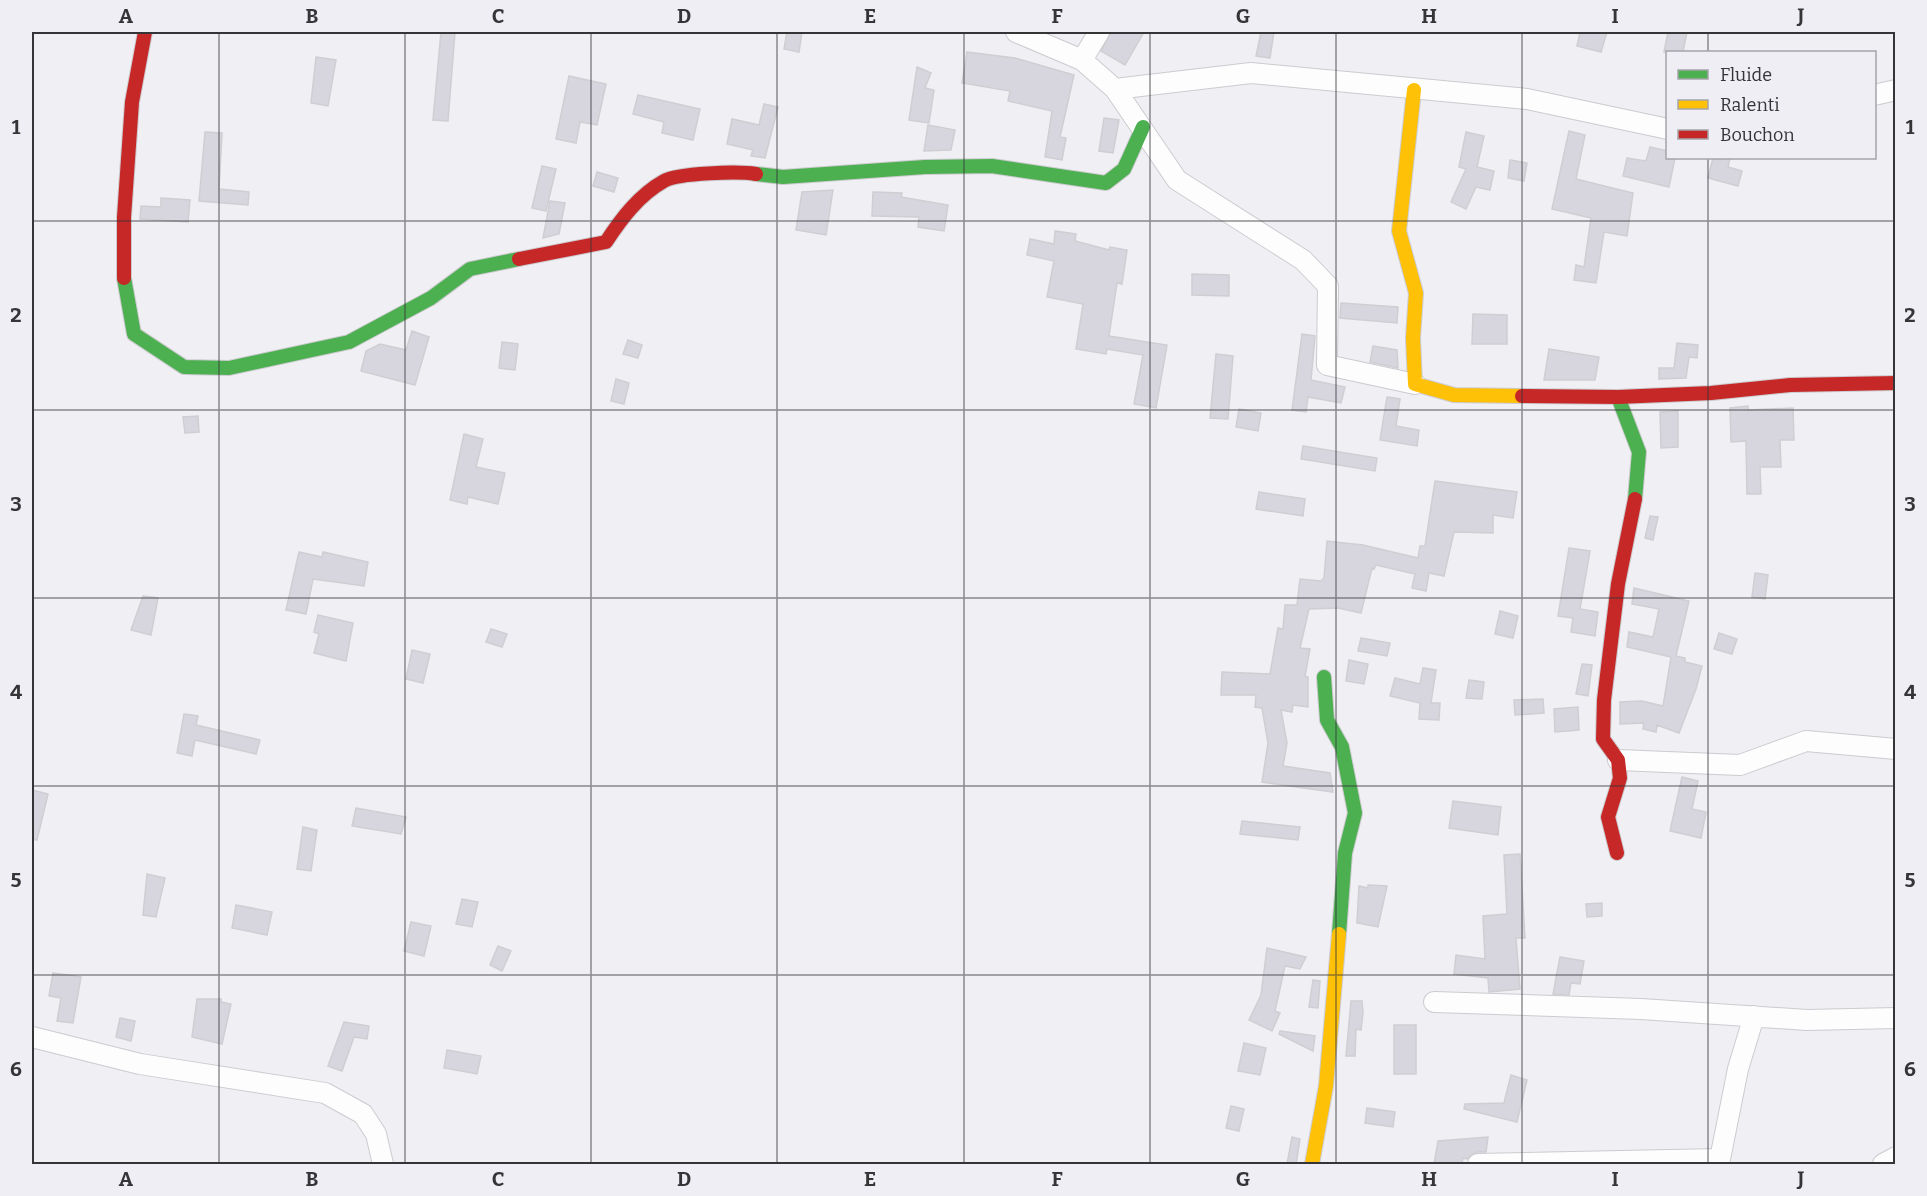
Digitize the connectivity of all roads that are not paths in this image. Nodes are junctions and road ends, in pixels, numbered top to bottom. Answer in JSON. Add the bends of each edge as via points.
{"nodes":[{"id":1,"x":145,"y":32,"type":"edge"},
{"id":2,"x":1016,"y":32,"type":"edge"},
{"id":3,"x":1099,"y":32,"type":"edge"},
{"id":4,"x":1083,"y":60,"type":"junction"},
{"id":5,"x":1115,"y":89,"type":"junction"},
{"id":6,"x":1414,"y":90,"type":"junction"},
{"id":7,"x":1896,"y":90,"type":"edge"},
{"id":8,"x":1876,"y":95,"type":"edge"},
{"id":9,"x":1143,"y":127,"type":"junction"},
{"id":10,"x":1666,"y":129,"type":"edge"},
{"id":11,"x":1896,"y":383,"type":"edge"},
{"id":12,"x":1415,"y":384,"type":"junction"},
{"id":13,"x":1618,"y":397,"type":"junction"},
{"id":14,"x":1324,"y":677,"type":"dead end"},
{"id":15,"x":1896,"y":749,"type":"edge"},
{"id":16,"x":1617,"y":760,"type":"junction"},
{"id":17,"x":1617,"y":853,"type":"dead end"},
{"id":18,"x":1434,"y":1002,"type":"dead end"},
{"id":19,"x":1754,"y":1016,"type":"junction"},
{"id":20,"x":1896,"y":1018,"type":"edge"},
{"id":21,"x":32,"y":1037,"type":"edge"},
{"id":22,"x":1896,"y":1157,"type":"edge"},
{"id":23,"x":1719,"y":1162,"type":"edge"},
{"id":24,"x":383,"y":1164,"type":"edge"},
{"id":25,"x":1312,"y":1164,"type":"edge"},
{"id":26,"x":1478,"y":1164,"type":"edge"},
{"id":27,"x":1883,"y":1164,"type":"edge"}],
"edges":[{"from":1,"to":9,"type":"street","via":[[132,102],[122,267],[134,334],[184,367],[229,368],[348,342],[431,298],[470,269],[606,242],[625,214],[665,180],[736,171],[783,177],[992,166],[1106,183],[1124,169]]},
{"from":2,"to":4,"type":"street"},
{"from":3,"to":4,"type":"street"},
{"from":4,"to":5,"type":"street"},
{"from":5,"to":6,"type":"street","via":[[1251,73]]},
{"from":5,"to":9,"type":"street"},
{"from":6,"to":10,"type":"street","via":[[1527,99]]},
{"from":6,"to":12,"type":"street","via":[[1399,231],[1416,293]]},
{"from":7,"to":8,"type":"street"},
{"from":9,"to":12,"type":"street","via":[[1178,180],[1303,260],[1328,286],[1327,365]]},
{"from":11,"to":13,"type":"street","via":[[1790,385]]},
{"from":12,"to":13,"type":"street","via":[[1454,395]]},
{"from":13,"to":16,"type":"street","via":[[1639,452],[1634,511],[1618,584],[1604,700],[1603,739]]},
{"from":14,"to":25,"type":"street","via":[[1327,720],[1342,747],[1355,813],[1345,853],[1334,1013]]},
{"from":15,"to":16,"type":"street","via":[[1806,741],[1740,765]]},
{"from":16,"to":17,"type":"street","via":[[1620,778],[1608,817]]},
{"from":18,"to":19,"type":"street"},
{"from":19,"to":20,"type":"street","via":[[1807,1020]]},
{"from":19,"to":23,"type":"street","via":[[1738,1069]]},
{"from":21,"to":24,"type":"street","via":[[140,1064],[325,1094],[363,1114],[376,1134]]},
{"from":22,"to":27,"type":"street"},
{"from":23,"to":26,"type":"street"}]}
